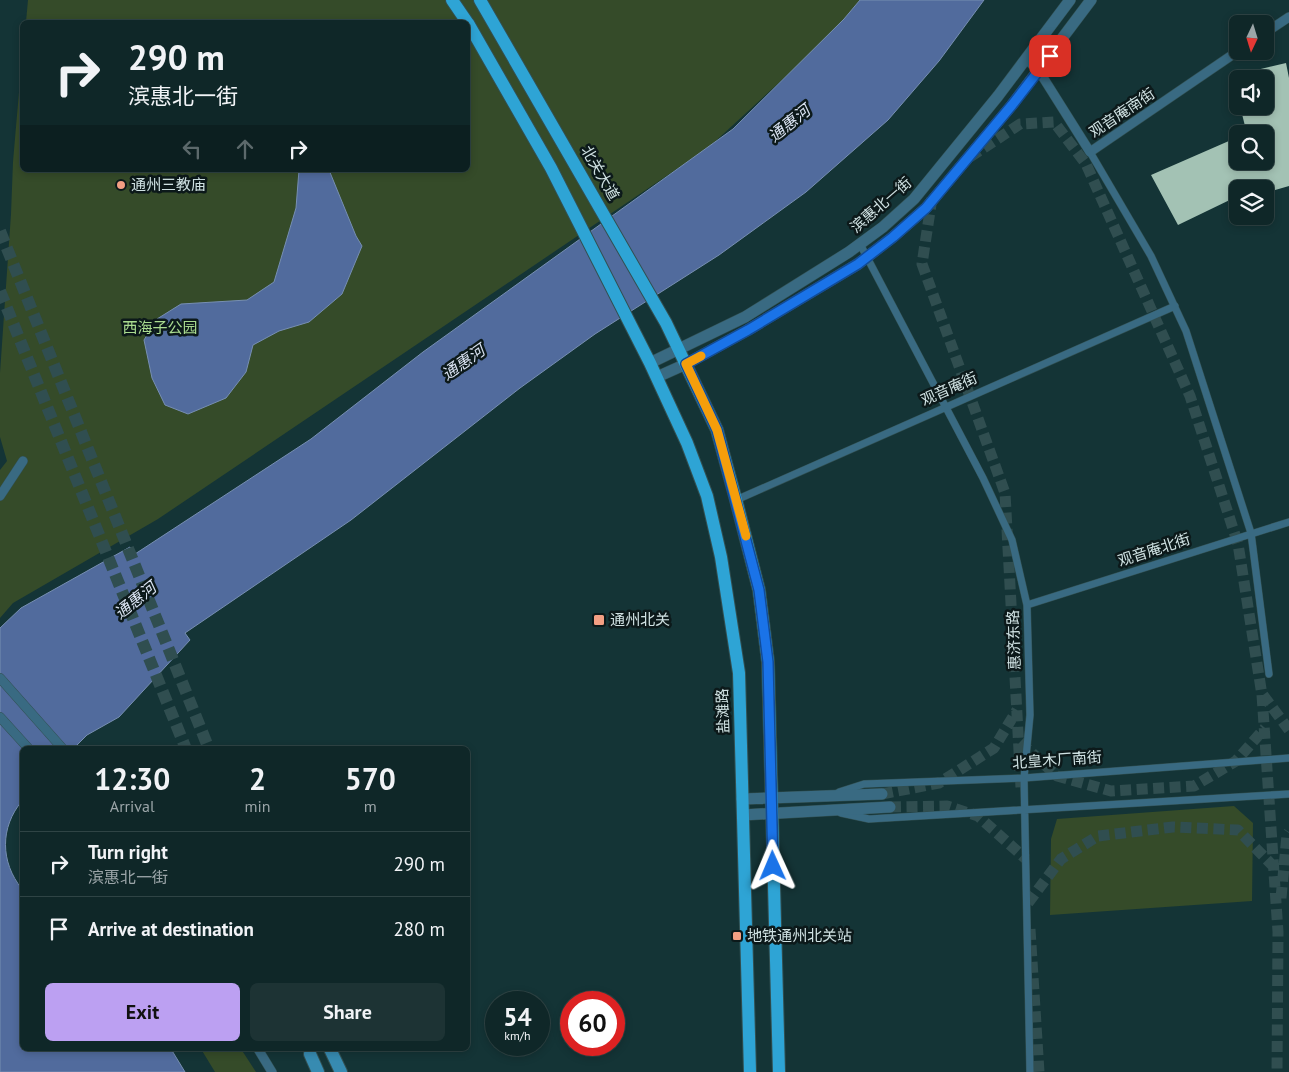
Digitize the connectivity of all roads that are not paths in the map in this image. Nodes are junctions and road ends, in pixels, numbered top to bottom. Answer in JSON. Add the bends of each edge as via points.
{"nodes":[{"id":1,"x":452,"y":0,"type":"edge"},
{"id":2,"x":480,"y":0,"type":"edge"},
{"id":3,"x":1070,"y":0,"type":"edge"},
{"id":4,"x":1091,"y":0,"type":"edge"},
{"id":5,"x":1289,"y":17,"type":"edge"},
{"id":6,"x":466,"y":20,"type":"edge"},
{"id":7,"x":470,"y":26,"type":"edge"},
{"id":8,"x":1274,"y":27,"type":"edge"},
{"id":9,"x":1229,"y":57,"type":"edge"},
{"id":10,"x":1027,"y":60,"type":"junction"},
{"id":11,"x":1039,"y":70,"type":"junction"},
{"id":12,"x":1090,"y":152,"type":"junction"},
{"id":13,"x":860,"y":244,"type":"junction"},
{"id":14,"x":867,"y":257,"type":"junction"},
{"id":15,"x":1174,"y":306,"type":"junction"},
{"id":16,"x":680,"y":350,"type":"junction"},
{"id":17,"x":650,"y":363,"type":"junction"},
{"id":18,"x":686,"y":364,"type":"junction"},
{"id":19,"x":657,"y":377,"type":"junction"},
{"id":20,"x":945,"y":406,"type":"junction"},
{"id":21,"x":24,"y":461,"type":"dead end"},
{"id":22,"x":0,"y":496,"type":"edge"},
{"id":23,"x":736,"y":500,"type":"junction"},
{"id":24,"x":1289,"y":522,"type":"edge"},
{"id":25,"x":1251,"y":533,"type":"junction"},
{"id":26,"x":1027,"y":605,"type":"junction"},
{"id":27,"x":1269,"y":674,"type":"dead end"},
{"id":28,"x":0,"y":678,"type":"edge"},
{"id":29,"x":0,"y":717,"type":"edge"},
{"id":30,"x":26,"y":746,"type":"edge"},
{"id":31,"x":61,"y":746,"type":"edge"},
{"id":32,"x":1289,"y":758,"type":"edge"},
{"id":33,"x":1024,"y":778,"type":"junction"},
{"id":34,"x":882,"y":794,"type":"tunnel mouth"},
{"id":35,"x":1289,"y":794,"type":"edge"},
{"id":36,"x":828,"y":795,"type":"junction"},
{"id":37,"x":773,"y":797,"type":"junction"},
{"id":38,"x":742,"y":799,"type":"junction"},
{"id":39,"x":890,"y":807,"type":"tunnel mouth"},
{"id":40,"x":1026,"y":809,"type":"junction"},
{"id":41,"x":829,"y":810,"type":"junction"},
{"id":42,"x":773,"y":814,"type":"junction"},
{"id":43,"x":743,"y":815,"type":"junction"},
{"id":44,"x":259,"y":1051,"type":"edge"},
{"id":45,"x":331,"y":1051,"type":"edge"},
{"id":46,"x":310,"y":1054,"type":"dead end"},
{"id":47,"x":272,"y":1072,"type":"edge"},
{"id":48,"x":318,"y":1072,"type":"edge"},
{"id":49,"x":341,"y":1072,"type":"edge"},
{"id":50,"x":750,"y":1072,"type":"edge"},
{"id":51,"x":779,"y":1072,"type":"edge"},
{"id":52,"x":1030,"y":1072,"type":"edge"}],
"edges":[{"from":1,"to":6,"type":"main road"},
{"from":2,"to":16,"type":"main road","name":"北关大道"},
{"from":3,"to":10,"type":"street","name":"滨惠北一街"},
{"from":4,"to":11,"type":"street","name":"滨惠北一街"},
{"from":5,"to":8,"type":"street"},
{"from":7,"to":17,"type":"main road","via":[[551,168]]},
{"from":9,"to":12,"type":"street","name":"观音庵南街"},
{"from":10,"to":11,"type":"street","name":"观音庵南街"},
{"from":10,"to":13,"type":"street","name":"滨惠北一街","via":[[914,200]]},
{"from":11,"to":12,"type":"street","name":"观音庵南街"},
{"from":11,"to":14,"type":"street","name":"滨惠北一街","via":[[926,208]]},
{"from":12,"to":15,"type":"street","via":[[1151,256]]},
{"from":13,"to":14,"type":"street","name":"惠济东路"},
{"from":13,"to":16,"type":"street","name":"滨惠北一街","via":[[745,317]]},
{"from":14,"to":18,"type":"street","name":"滨惠北一街"},
{"from":14,"to":20,"type":"street","name":"惠济东路"},
{"from":15,"to":20,"type":"street","name":"观音庵街"},
{"from":15,"to":25,"type":"street","via":[[1186,331]]},
{"from":16,"to":17,"type":"street","name":"滨惠北一街"},
{"from":16,"to":18,"type":"main road","name":"北关大道"},
{"from":17,"to":19,"type":"main road","name":"盐滩路"},
{"from":18,"to":19,"type":"street","name":"滨惠北一街"},
{"from":18,"to":23,"type":"main road","via":[[717,430]]},
{"from":19,"to":38,"type":"main road","name":"盐滩路","via":[[707,496],[721,557],[739,673]]},
{"from":20,"to":23,"type":"street","name":"观音庵街"},
{"from":20,"to":26,"type":"street","name":"惠济东路","via":[[1012,540]]},
{"from":21,"to":22,"type":"street"},
{"from":23,"to":37,"type":"main road","via":[[759,590],[766,643]]},
{"from":24,"to":25,"type":"street","name":"观音庵北街"},
{"from":25,"to":26,"type":"street","name":"观音庵北街"},
{"from":25,"to":27,"type":"street"},
{"from":26,"to":33,"type":"street","name":"惠济东路","via":[[1030,715]]},
{"from":28,"to":31,"type":"street"},
{"from":29,"to":30,"type":"street"},
{"from":32,"to":33,"type":"street","name":"北皇木厂南街"},
{"from":33,"to":36,"type":"street","name":"北皇木厂南街","via":[[864,784]]},
{"from":33,"to":40,"type":"street","name":"惠济东路"},
{"from":34,"to":36,"type":"street","name":"北皇木厂南街"},
{"from":35,"to":40,"type":"street"},
{"from":36,"to":37,"type":"street","name":"北皇木厂南街"},
{"from":37,"to":38,"type":"street","name":"北皇木厂南街"},
{"from":37,"to":42,"type":"main road"},
{"from":38,"to":43,"type":"main road","name":"盐滩路"},
{"from":39,"to":41,"type":"street"},
{"from":40,"to":41,"type":"street","via":[[869,819]]},
{"from":40,"to":52,"type":"street","name":"惠济东路"},
{"from":41,"to":42,"type":"street"},
{"from":42,"to":43,"type":"street"},
{"from":42,"to":51,"type":"main road"},
{"from":43,"to":50,"type":"main road","name":"盐滩路"},
{"from":44,"to":47,"type":"street"},
{"from":45,"to":49,"type":"main road"},
{"from":46,"to":48,"type":"main road"}]}
